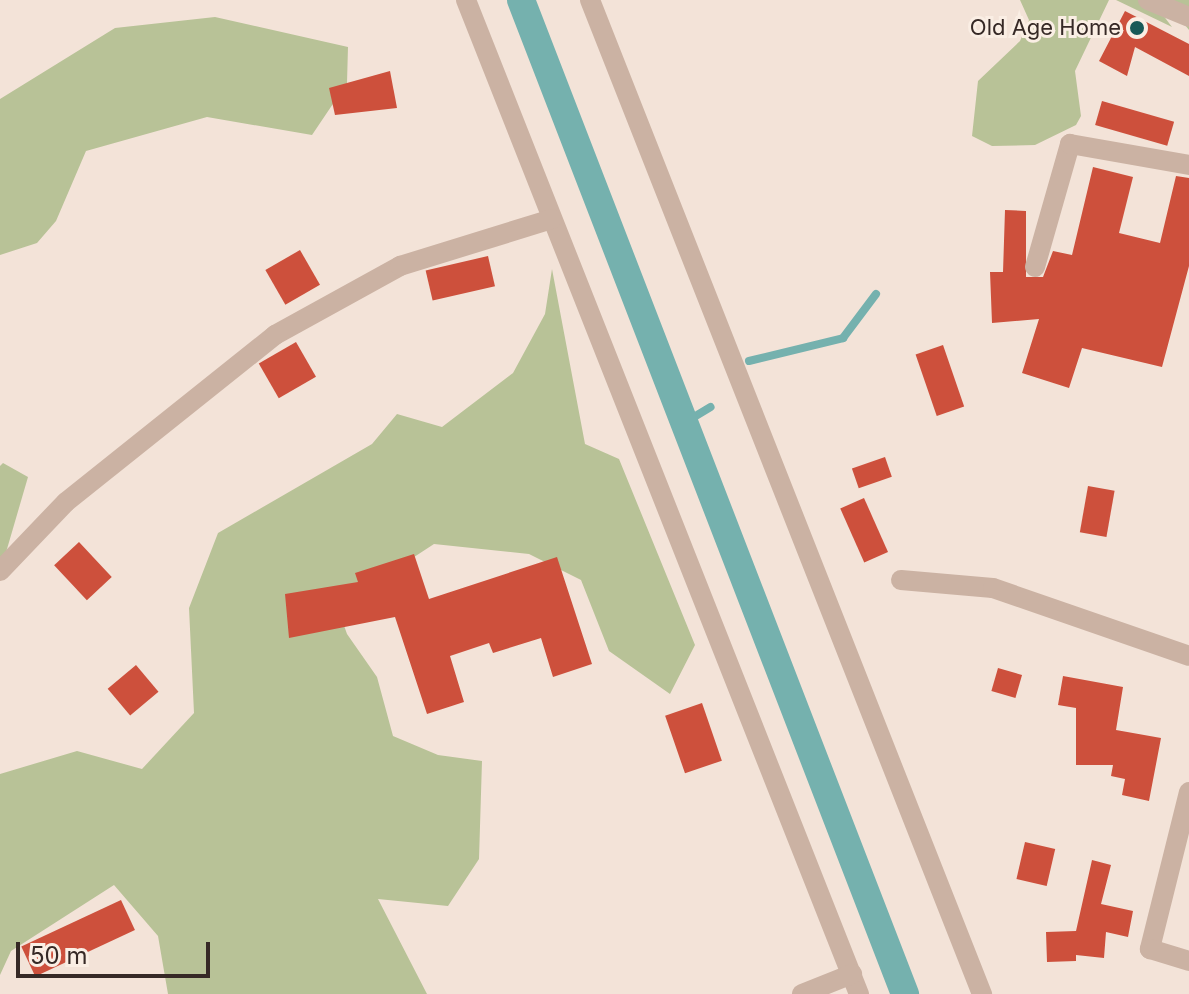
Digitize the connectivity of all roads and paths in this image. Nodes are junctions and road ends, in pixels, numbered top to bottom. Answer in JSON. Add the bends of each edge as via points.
{"nodes":[{"id":1,"x":466,"y":0,"type":"edge"},
{"id":2,"x":590,"y":0,"type":"edge"},
{"id":3,"x":1148,"y":0,"type":"edge"},
{"id":4,"x":1189,"y":17,"type":"edge"},
{"id":5,"x":1189,"y":165,"type":"edge"},
{"id":6,"x":552,"y":219,"type":"junction"},
{"id":7,"x":1035,"y":267,"type":"dead end"},
{"id":8,"x":0,"y":571,"type":"edge"},
{"id":9,"x":901,"y":580,"type":"dead end"},
{"id":10,"x":1189,"y":656,"type":"edge"},
{"id":11,"x":1189,"y":792,"type":"edge"},
{"id":12,"x":1189,"y":961,"type":"edge"},
{"id":13,"x":856,"y":984,"type":"edge"},
{"id":14,"x":802,"y":994,"type":"edge"},
{"id":15,"x":982,"y":994,"type":"edge"}],
"edges":[{"from":1,"to":6,"type":"street"},
{"from":2,"to":15,"type":"street"},
{"from":3,"to":4,"type":"street"},
{"from":5,"to":7,"type":"street","via":[[1070,144]]},
{"from":6,"to":8,"type":"street","via":[[400,266],[275,335],[66,502]]},
{"from":6,"to":13,"type":"street"},
{"from":9,"to":10,"type":"street","via":[[993,588]]},
{"from":11,"to":12,"type":"street","via":[[1150,949]]},
{"from":13,"to":14,"type":"street"}]}
